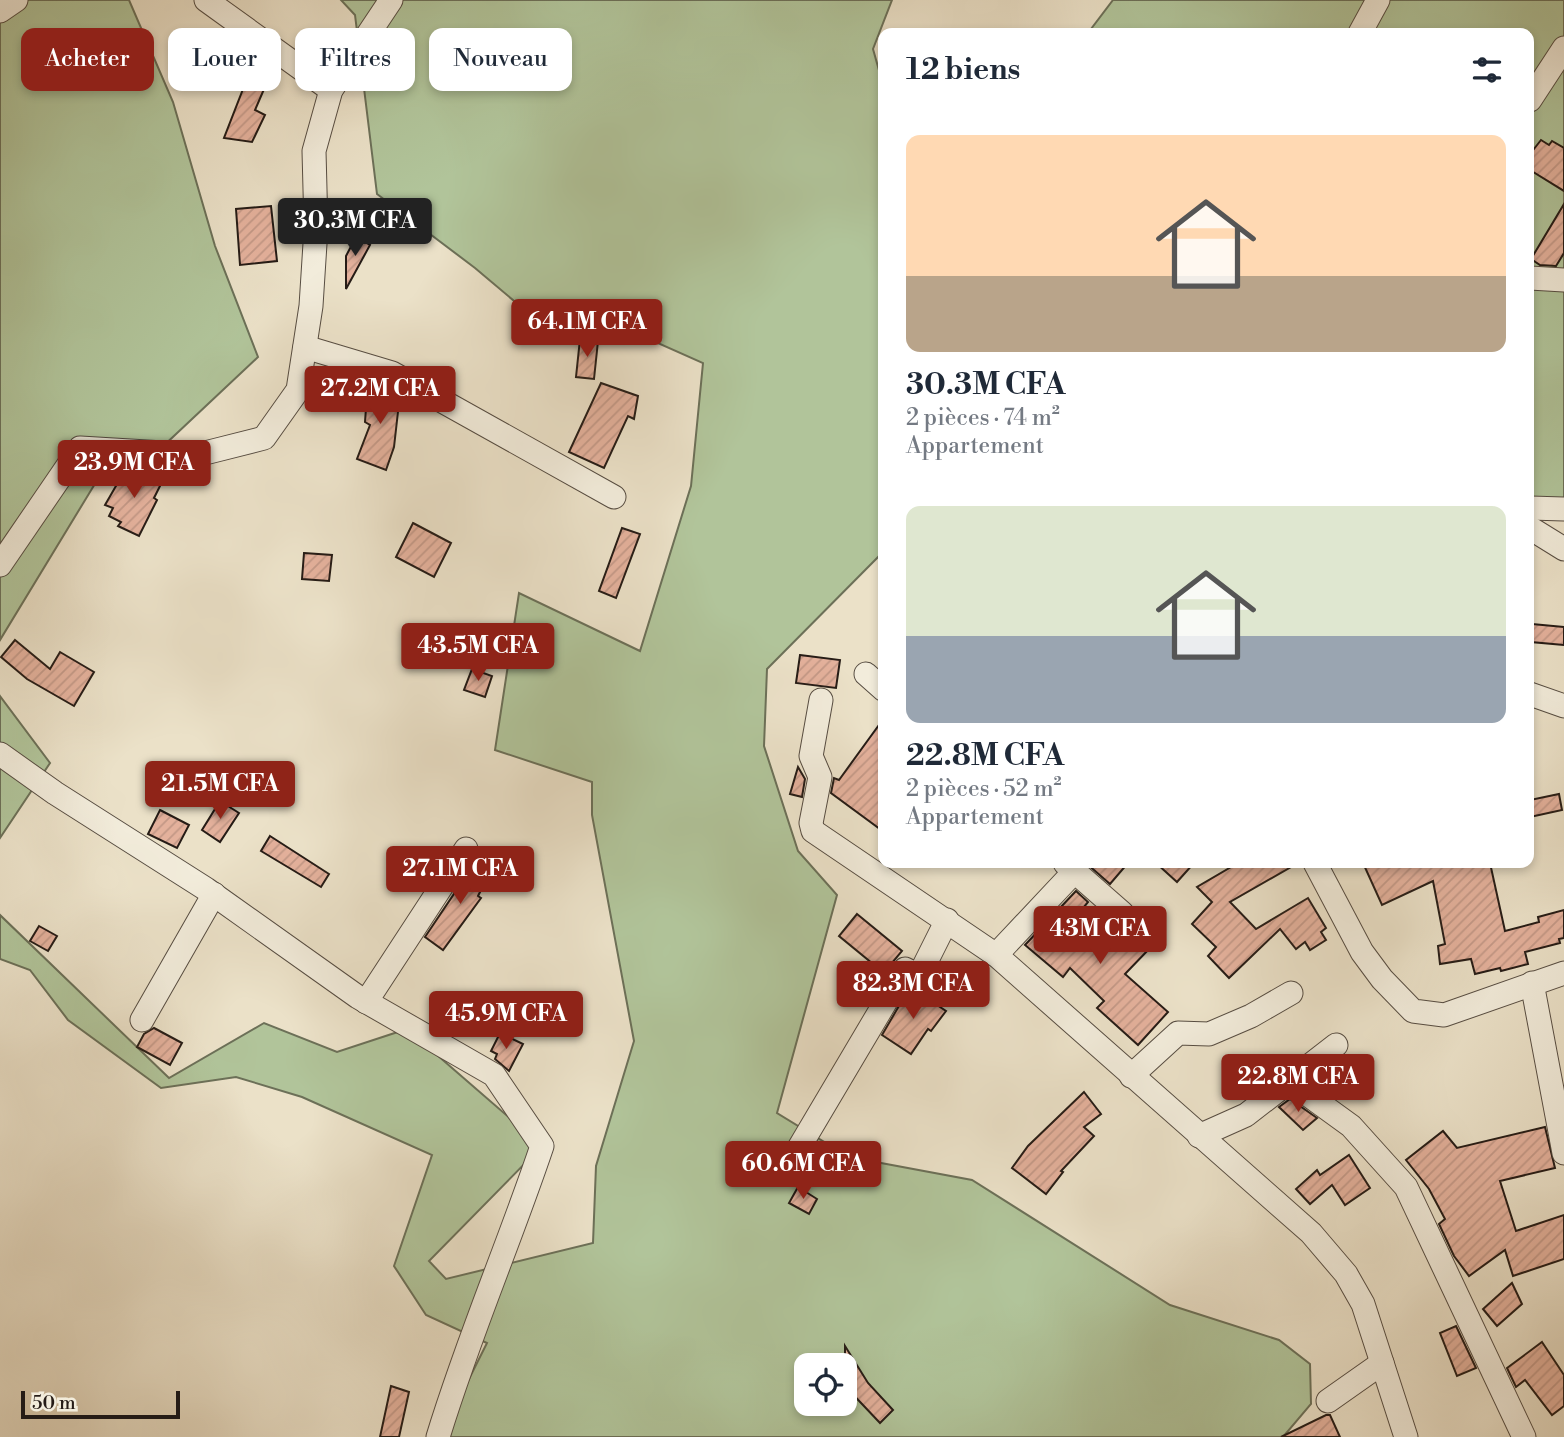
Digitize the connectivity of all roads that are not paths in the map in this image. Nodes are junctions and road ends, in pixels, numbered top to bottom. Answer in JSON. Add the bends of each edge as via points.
{"nodes":[{"id":1,"x":16,"y":0,"type":"edge"},
{"id":2,"x":206,"y":0,"type":"edge"},
{"id":3,"x":391,"y":0,"type":"edge"},
{"id":4,"x":1378,"y":0,"type":"edge"},
{"id":5,"x":0,"y":11,"type":"edge"},
{"id":6,"x":372,"y":28,"type":"edge"},
{"id":7,"x":1363,"y":28,"type":"edge"},
{"id":8,"x":1564,"y":48,"type":"edge"},
{"id":9,"x":295,"y":64,"type":"edge"},
{"id":10,"x":331,"y":91,"type":"edge"},
{"id":11,"x":1534,"y":94,"type":"edge"},
{"id":12,"x":1534,"y":278,"type":"edge"},
{"id":13,"x":1564,"y":280,"type":"edge"},
{"id":14,"x":305,"y":347,"type":"junction"},
{"id":15,"x":614,"y":497,"type":"dead end"},
{"id":16,"x":1534,"y":508,"type":"edge"},
{"id":17,"x":1564,"y":509,"type":"edge"},
{"id":18,"x":1534,"y":531,"type":"edge"},
{"id":19,"x":1564,"y":549,"type":"edge"},
{"id":20,"x":0,"y":565,"type":"edge"},
{"id":21,"x":866,"y":674,"type":"dead end"},
{"id":22,"x":878,"y":685,"type":"edge"},
{"id":23,"x":1534,"y":695,"type":"edge"},
{"id":24,"x":821,"y":700,"type":"dead end"},
{"id":25,"x":1564,"y":706,"type":"edge"},
{"id":26,"x":0,"y":754,"type":"edge"},
{"id":27,"x":466,"y":849,"type":"dead end"},
{"id":28,"x":1069,"y":868,"type":"edge"},
{"id":29,"x":1320,"y":868,"type":"edge"},
{"id":30,"x":214,"y":894,"type":"junction"},
{"id":31,"x":1122,"y":913,"type":"dead end"},
{"id":32,"x":947,"y":920,"type":"junction"},
{"id":33,"x":996,"y":955,"type":"junction"},
{"id":34,"x":1564,"y":973,"type":"edge"},
{"id":35,"x":1532,"y":983,"type":"junction"},
{"id":36,"x":1292,"y":993,"type":"dead end"},
{"id":37,"x":366,"y":1002,"type":"junction"},
{"id":38,"x":142,"y":1020,"type":"dead end"},
{"id":39,"x":1336,"y":1045,"type":"dead end"},
{"id":40,"x":1131,"y":1076,"type":"junction"},
{"id":41,"x":1289,"y":1082,"type":"junction"},
{"id":42,"x":1199,"y":1136,"type":"junction"},
{"id":43,"x":1564,"y":1153,"type":"edge"},
{"id":44,"x":790,"y":1163,"type":"dead end"},
{"id":45,"x":1382,"y":1363,"type":"junction"},
{"id":46,"x":1328,"y":1401,"type":"dead end"},
{"id":47,"x":438,"y":1437,"type":"edge"},
{"id":48,"x":1406,"y":1437,"type":"edge"},
{"id":49,"x":1524,"y":1437,"type":"edge"}],
"edges":[{"from":1,"to":5,"type":"street"},
{"from":2,"to":9,"type":"street"},
{"from":3,"to":6,"type":"street"},
{"from":4,"to":7,"type":"street"},
{"from":8,"to":11,"type":"street"},
{"from":10,"to":14,"type":"street","via":[[314,150],[316,228]]},
{"from":12,"to":13,"type":"street"},
{"from":14,"to":15,"type":"street","via":[[392,373]]},
{"from":14,"to":20,"type":"street","via":[[298,390],[264,438],[197,455],[80,449]]},
{"from":16,"to":17,"type":"street"},
{"from":18,"to":19,"type":"street"},
{"from":21,"to":22,"type":"street"},
{"from":23,"to":25,"type":"street"},
{"from":24,"to":32,"type":"street","via":[[811,756],[820,777],[813,831]]},
{"from":26,"to":30,"type":"street"},
{"from":27,"to":37,"type":"street"},
{"from":28,"to":31,"type":"street"},
{"from":28,"to":33,"type":"street"},
{"from":29,"to":35,"type":"street","via":[[1362,952],[1413,1011],[1444,1014]]},
{"from":30,"to":37,"type":"street"},
{"from":30,"to":38,"type":"street"},
{"from":32,"to":33,"type":"street"},
{"from":32,"to":44,"type":"street","via":[[919,976],[905,969]]},
{"from":33,"to":40,"type":"street"},
{"from":34,"to":35,"type":"street"},
{"from":35,"to":43,"type":"street"},
{"from":36,"to":40,"type":"street","via":[[1209,1034],[1178,1033]]},
{"from":37,"to":47,"type":"street","via":[[494,1075],[542,1146],[513,1234],[462,1357]]},
{"from":39,"to":41,"type":"street"},
{"from":40,"to":42,"type":"street"},
{"from":41,"to":42,"type":"street","via":[[1246,1115]]},
{"from":41,"to":49,"type":"street","via":[[1351,1126],[1406,1187]]},
{"from":42,"to":45,"type":"street","via":[[1311,1233],[1346,1274],[1363,1304]]},
{"from":45,"to":46,"type":"street"},
{"from":45,"to":48,"type":"street"}]}
